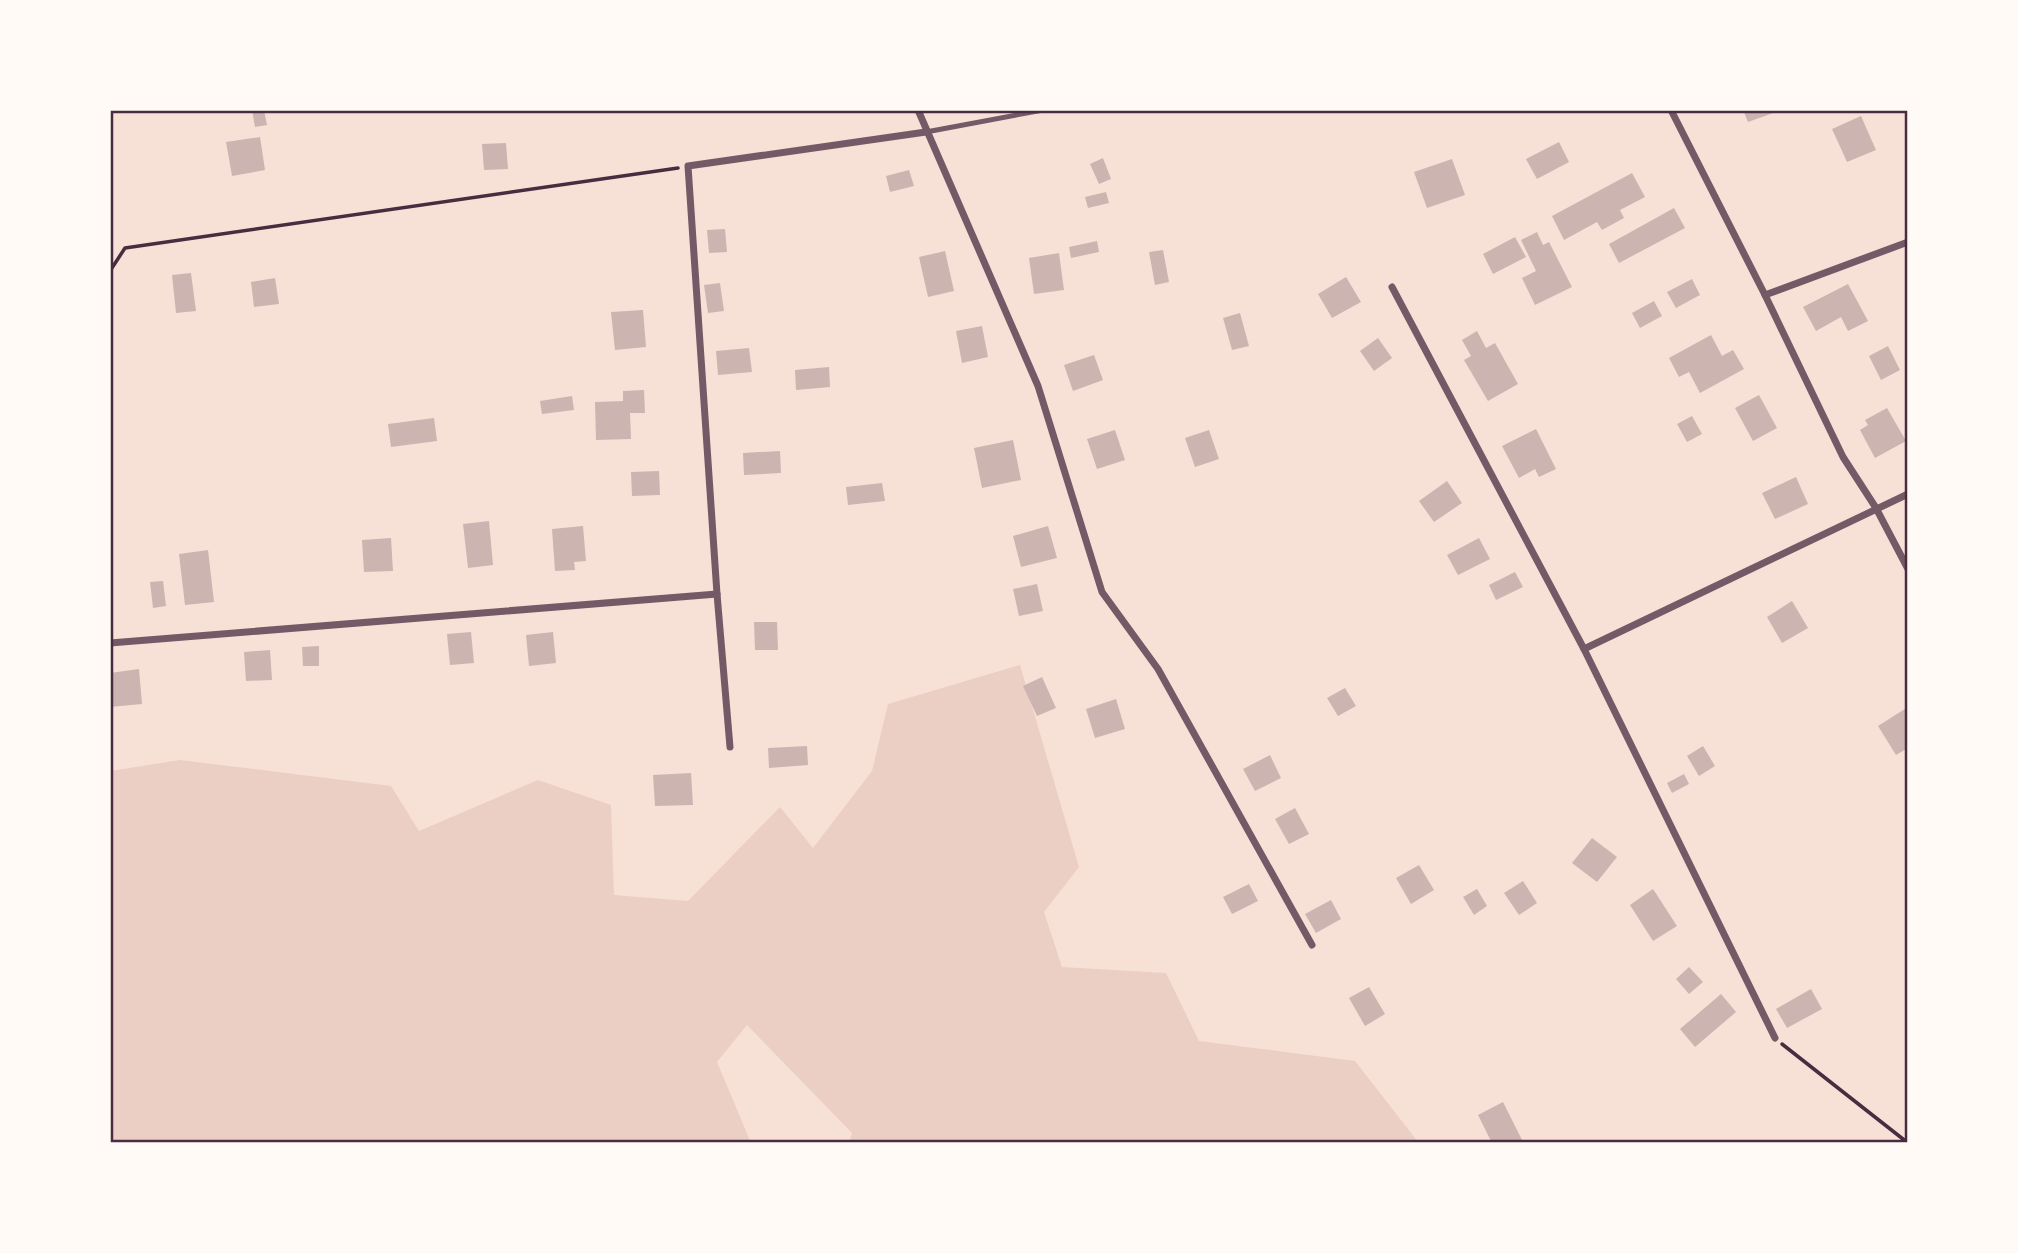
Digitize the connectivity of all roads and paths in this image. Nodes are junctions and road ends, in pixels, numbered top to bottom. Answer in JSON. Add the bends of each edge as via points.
{"nodes":[{"id":1,"x":918,"y":110,"type":"edge"},
{"id":2,"x":1043,"y":110,"type":"edge"},
{"id":3,"x":1671,"y":110,"type":"edge"},
{"id":4,"x":926,"y":132,"type":"junction"},
{"id":5,"x":688,"y":166,"type":"junction"},
{"id":6,"x":1908,"y":242,"type":"edge"},
{"id":7,"x":110,"y":271,"type":"edge"},
{"id":8,"x":1392,"y":287,"type":"dead end"},
{"id":9,"x":1765,"y":295,"type":"junction"},
{"id":10,"x":1908,"y":494,"type":"edge"},
{"id":11,"x":1875,"y":508,"type":"junction"},
{"id":12,"x":1908,"y":569,"type":"edge"},
{"id":13,"x":717,"y":594,"type":"junction"},
{"id":14,"x":110,"y":643,"type":"edge"},
{"id":15,"x":1584,"y":649,"type":"junction"},
{"id":16,"x":730,"y":747,"type":"dead end"},
{"id":17,"x":1312,"y":945,"type":"dead end"},
{"id":18,"x":1775,"y":1038,"type":"joint"},
{"id":19,"x":1908,"y":1143,"type":"edge"}],
"edges":[{"from":1,"to":4,"type":"street"},
{"from":2,"to":4,"type":"lane"},
{"from":3,"to":9,"type":"street"},
{"from":4,"to":5,"type":"street"},
{"from":4,"to":17,"type":"street","via":[[1038,386],[1102,592],[1158,668]]},
{"from":5,"to":7,"type":"path","via":[[125,248]]},
{"from":5,"to":13,"type":"street"},
{"from":6,"to":9,"type":"street"},
{"from":8,"to":15,"type":"street"},
{"from":9,"to":11,"type":"street","via":[[1843,457]]},
{"from":10,"to":11,"type":"street"},
{"from":11,"to":12,"type":"street"},
{"from":11,"to":15,"type":"street"},
{"from":13,"to":14,"type":"street"},
{"from":13,"to":16,"type":"street"},
{"from":15,"to":18,"type":"street"},
{"from":18,"to":19,"type":"path"}]}
